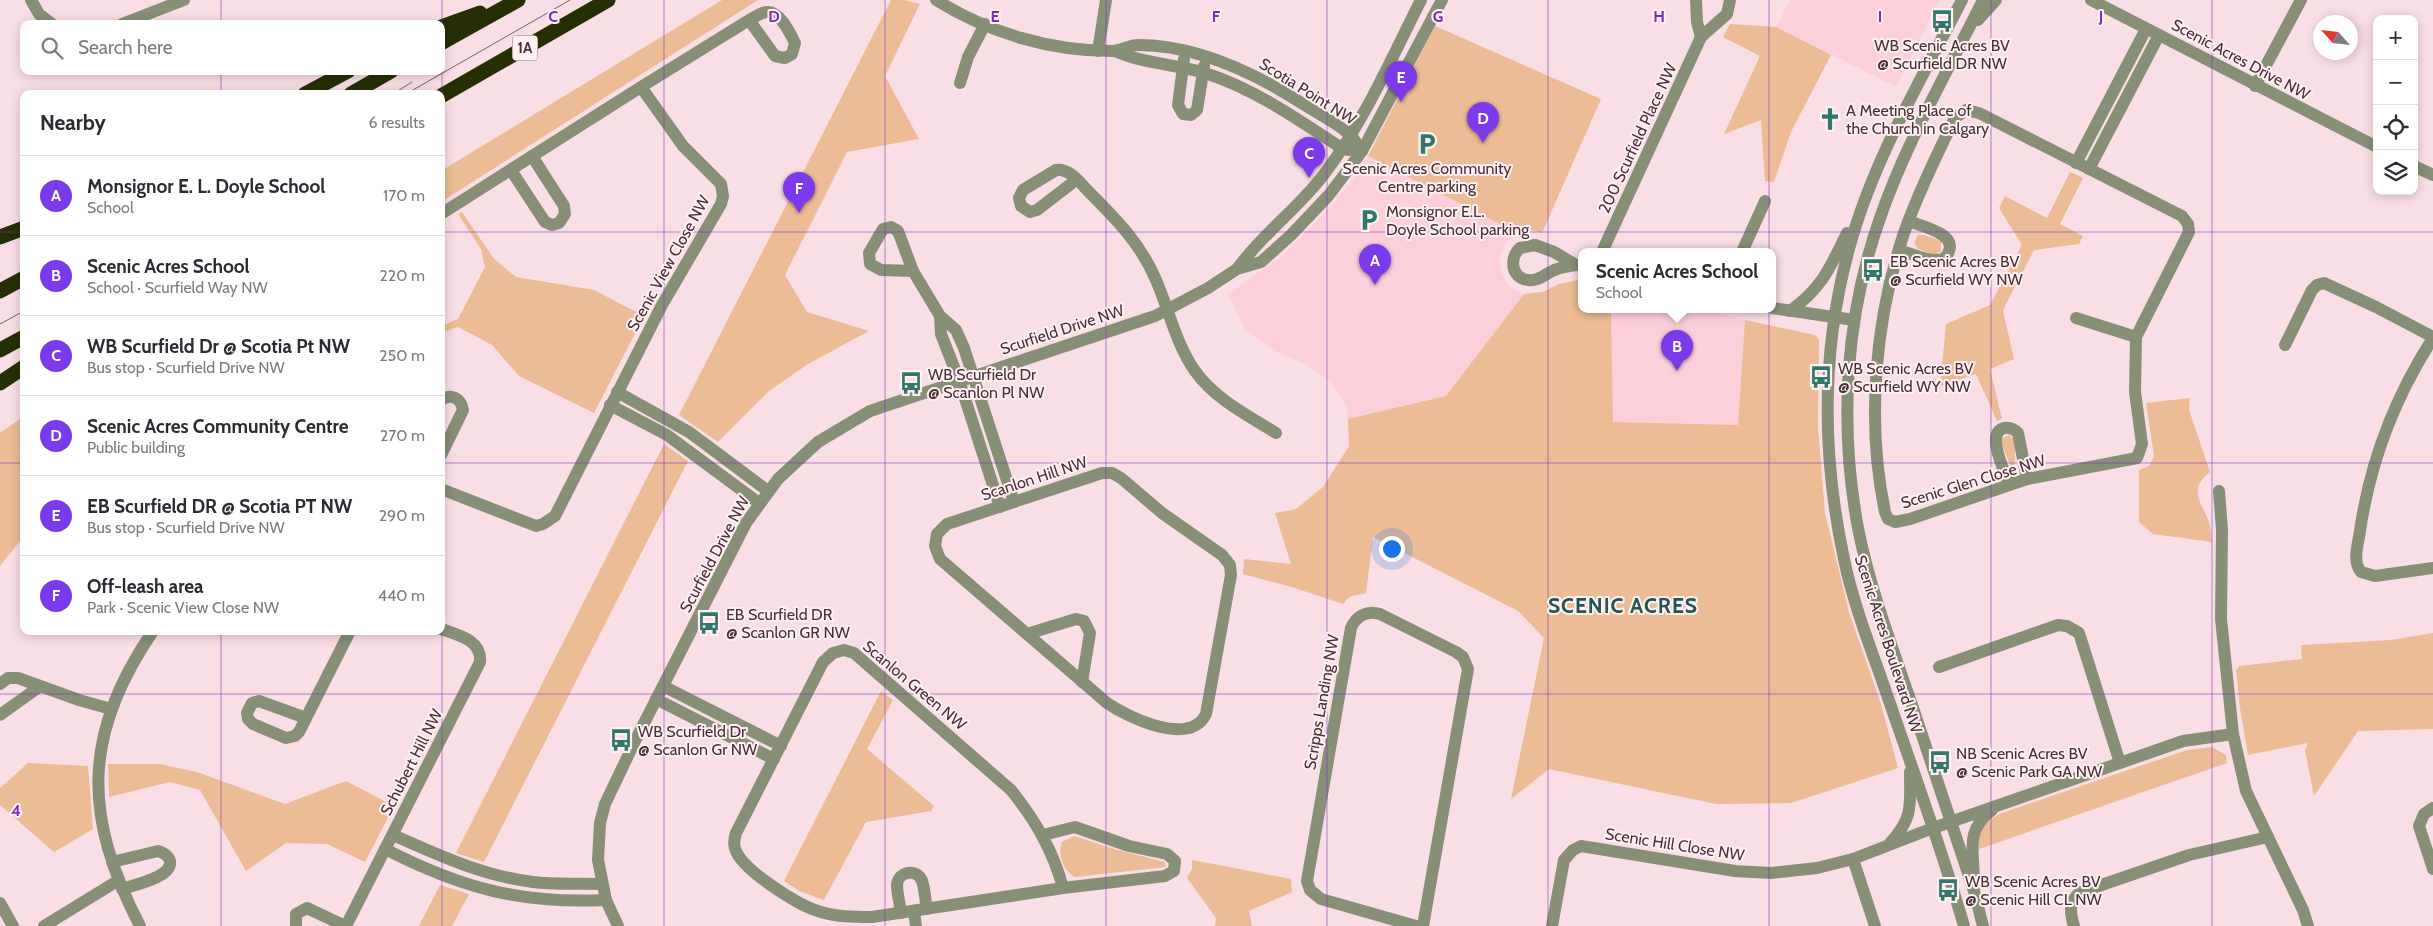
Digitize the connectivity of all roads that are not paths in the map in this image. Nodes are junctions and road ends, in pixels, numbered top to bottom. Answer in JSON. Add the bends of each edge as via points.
{"nodes":[{"id":1,"x":31,"y":0,"type":"edge"},
{"id":2,"x":184,"y":0,"type":"edge"},
{"id":3,"x":518,"y":0,"type":"edge"},
{"id":4,"x":608,"y":0,"type":"edge"},
{"id":5,"x":936,"y":0,"type":"edge"},
{"id":6,"x":1106,"y":0,"type":"edge"},
{"id":7,"x":1421,"y":0,"type":"edge"},
{"id":8,"x":1442,"y":0,"type":"edge"},
{"id":9,"x":1696,"y":0,"type":"edge"},
{"id":10,"x":1730,"y":0,"type":"edge"},
{"id":11,"x":1962,"y":0,"type":"edge"},
{"id":12,"x":1983,"y":0,"type":"edge"},
{"id":13,"x":1996,"y":0,"type":"edge"},
{"id":14,"x":2090,"y":0,"type":"edge"},
{"id":15,"x":2301,"y":0,"type":"edge"},
{"id":16,"x":163,"y":4,"type":"edge"},
{"id":17,"x":47,"y":20,"type":"edge"},
{"id":18,"x":130,"y":20,"type":"edge"},
{"id":19,"x":749,"y":20,"type":"dead end"},
{"id":20,"x":985,"y":24,"type":"junction"},
{"id":21,"x":445,"y":26,"type":"edge"},
{"id":22,"x":1970,"y":26,"type":"junction"},
{"id":23,"x":2146,"y":29,"type":"junction"},
{"id":24,"x":2159,"y":35,"type":"junction"},
{"id":25,"x":1701,"y":37,"type":"junction"},
{"id":26,"x":445,"y":41,"type":"edge"},
{"id":27,"x":1098,"y":51,"type":"junction"},
{"id":28,"x":1115,"y":51,"type":"junction"},
{"id":29,"x":1185,"y":52,"type":"junction"},
{"id":30,"x":1205,"y":57,"type":"junction"},
{"id":31,"x":1183,"y":68,"type":"junction"},
{"id":32,"x":1203,"y":72,"type":"junction"},
{"id":33,"x":341,"y":75,"type":"edge"},
{"id":34,"x":384,"y":75,"type":"edge"},
{"id":35,"x":960,"y":82,"type":"dead end"},
{"id":36,"x":2255,"y":86,"type":"junction"},
{"id":37,"x":641,"y":87,"type":"junction"},
{"id":38,"x":312,"y":90,"type":"edge"},
{"id":39,"x":358,"y":90,"type":"edge"},
{"id":40,"x":445,"y":94,"type":"edge"},
{"id":41,"x":1351,"y":136,"type":"junction"},
{"id":42,"x":2373,"y":145,"type":"edge"},
{"id":43,"x":1343,"y":149,"type":"junction"},
{"id":44,"x":1362,"y":151,"type":"junction"},
{"id":45,"x":532,"y":156,"type":"junction"},
{"id":46,"x":2076,"y":162,"type":"junction"},
{"id":47,"x":2089,"y":168,"type":"junction"},
{"id":48,"x":2418,"y":168,"type":"edge"},
{"id":49,"x":511,"y":170,"type":"junction"},
{"id":50,"x":2433,"y":175,"type":"edge"},
{"id":51,"x":1076,"y":180,"type":"dead end"},
{"id":52,"x":1765,"y":201,"type":"dead end"},
{"id":53,"x":445,"y":211,"type":"edge"},
{"id":54,"x":1909,"y":221,"type":"junction"},
{"id":55,"x":1857,"y":222,"type":"junction"},
{"id":56,"x":20,"y":230,"type":"edge"},
{"id":57,"x":0,"y":238,"type":"edge"},
{"id":58,"x":1604,"y":248,"type":"edge"},
{"id":59,"x":1744,"y":248,"type":"edge"},
{"id":60,"x":1899,"y":250,"type":"junction"},
{"id":61,"x":1237,"y":269,"type":"junction"},
{"id":62,"x":913,"y":271,"type":"dead end"},
{"id":63,"x":20,"y":280,"type":"edge"},
{"id":64,"x":0,"y":291,"type":"edge"},
{"id":65,"x":1776,"y":309,"type":"edge"},
{"id":66,"x":1167,"y":310,"type":"junction"},
{"id":67,"x":1790,"y":311,"type":"junction"},
{"id":68,"x":940,"y":316,"type":"junction"},
{"id":69,"x":1835,"y":317,"type":"junction"},
{"id":70,"x":2076,"y":318,"type":"dead end"},
{"id":71,"x":1854,"y":320,"type":"junction"},
{"id":72,"x":2136,"y":337,"type":"junction"},
{"id":73,"x":2433,"y":338,"type":"edge"},
{"id":74,"x":20,"y":339,"type":"edge"},
{"id":75,"x":2285,"y":345,"type":"dead end"},
{"id":76,"x":0,"y":350,"type":"edge"},
{"id":77,"x":20,"y":370,"type":"edge"},
{"id":78,"x":974,"y":376,"type":"junction"},
{"id":79,"x":959,"y":380,"type":"junction"},
{"id":80,"x":0,"y":383,"type":"edge"},
{"id":81,"x":617,"y":392,"type":"junction"},
{"id":82,"x":445,"y":398,"type":"edge"},
{"id":83,"x":610,"y":405,"type":"junction"},
{"id":84,"x":1276,"y":433,"type":"dead end"},
{"id":85,"x":445,"y":447,"type":"edge"},
{"id":86,"x":2027,"y":479,"type":"junction"},
{"id":87,"x":2009,"y":484,"type":"junction"},
{"id":88,"x":445,"y":491,"type":"edge"},
{"id":89,"x":768,"y":491,"type":"junction"},
{"id":90,"x":2219,"y":491,"type":"dead end"},
{"id":91,"x":1014,"y":502,"type":"junction"},
{"id":92,"x":759,"y":503,"type":"junction"},
{"id":93,"x":1000,"y":507,"type":"junction"},
{"id":94,"x":2433,"y":568,"type":"edge"},
{"id":95,"x":445,"y":631,"type":"edge"},
{"id":96,"x":1027,"y":634,"type":"junction"},
{"id":97,"x":150,"y":635,"type":"edge"},
{"id":98,"x":348,"y":635,"type":"edge"},
{"id":99,"x":1939,"y":667,"type":"dead end"},
{"id":100,"x":1082,"y":682,"type":"junction"},
{"id":101,"x":0,"y":684,"type":"edge"},
{"id":102,"x":663,"y":686,"type":"junction"},
{"id":103,"x":39,"y":687,"type":"junction"},
{"id":104,"x":656,"y":699,"type":"junction"},
{"id":105,"x":111,"y":709,"type":"junction"},
{"id":106,"x":0,"y":715,"type":"edge"},
{"id":107,"x":306,"y":718,"type":"dead end"},
{"id":108,"x":2233,"y":734,"type":"junction"},
{"id":109,"x":781,"y":746,"type":"junction"},
{"id":110,"x":774,"y":759,"type":"junction"},
{"id":111,"x":1911,"y":763,"type":"junction"},
{"id":112,"x":2120,"y":763,"type":"junction"},
{"id":113,"x":2000,"y":805,"type":"junction"},
{"id":114,"x":2433,"y":808,"type":"edge"},
{"id":115,"x":1951,"y":821,"type":"junction"},
{"id":116,"x":1933,"y":828,"type":"junction"},
{"id":117,"x":393,"y":835,"type":"junction"},
{"id":118,"x":1042,"y":835,"type":"junction"},
{"id":119,"x":2268,"y":837,"type":"junction"},
{"id":120,"x":1887,"y":847,"type":"junction"},
{"id":121,"x":385,"y":849,"type":"junction"},
{"id":122,"x":1853,"y":859,"type":"junction"},
{"id":123,"x":112,"y":862,"type":"junction"},
{"id":124,"x":2433,"y":869,"type":"edge"},
{"id":125,"x":489,"y":874,"type":"junction"},
{"id":126,"x":120,"y":884,"type":"junction"},
{"id":127,"x":602,"y":884,"type":"junction"},
{"id":128,"x":1063,"y":888,"type":"junction"},
{"id":129,"x":486,"y":890,"type":"junction"},
{"id":130,"x":1974,"y":891,"type":"junction"},
{"id":131,"x":606,"y":900,"type":"junction"},
{"id":132,"x":0,"y":903,"type":"edge"},
{"id":133,"x":914,"y":911,"type":"junction"},
{"id":134,"x":13,"y":926,"type":"edge"},
{"id":135,"x":44,"y":926,"type":"edge"},
{"id":136,"x":140,"y":926,"type":"edge"},
{"id":137,"x":296,"y":926,"type":"edge"},
{"id":138,"x":346,"y":926,"type":"edge"},
{"id":139,"x":618,"y":926,"type":"edge"},
{"id":140,"x":916,"y":926,"type":"edge"},
{"id":141,"x":1416,"y":926,"type":"edge"},
{"id":142,"x":1423,"y":926,"type":"edge"},
{"id":143,"x":1552,"y":926,"type":"edge"},
{"id":144,"x":1875,"y":926,"type":"edge"},
{"id":145,"x":1964,"y":926,"type":"edge"},
{"id":146,"x":1983,"y":926,"type":"edge"},
{"id":147,"x":2074,"y":926,"type":"edge"},
{"id":148,"x":2308,"y":926,"type":"edge"}],
"edges":[{"from":1,"to":17,"type":"street"},
{"from":2,"to":16,"type":"street"},
{"from":3,"to":21,"type":"highway"},
{"from":3,"to":26,"type":"highway"},
{"from":4,"to":40,"type":"highway","number":"1A"},
{"from":5,"to":20,"type":"street","name":"Scotia Point NW"},
{"from":6,"to":27,"type":"street"},
{"from":7,"to":41,"type":"street","name":"Scurfield Drive NW"},
{"from":8,"to":44,"type":"street","name":"Scurfield Drive NW"},
{"from":9,"to":25,"type":"street"},
{"from":10,"to":25,"type":"street","name":"200 Scurfield Place NW","via":[[1727,14]]},
{"from":11,"to":55,"type":"street","name":"Scenic Acres Boulevard NW","via":[[1883,154]]},
{"from":12,"to":22,"type":"street","name":"Scenic Acres Boulevard NW"},
{"from":13,"to":22,"type":"street","via":[[1982,18]]},
{"from":14,"to":23,"type":"street","name":"Scenic Acres Drive NW"},
{"from":15,"to":36,"type":"street"},
{"from":16,"to":18,"type":"street"},
{"from":19,"to":37,"type":"street"},
{"from":20,"to":27,"type":"street","name":"Scotia Point NW","via":[[1020,39]]},
{"from":20,"to":35,"type":"street","via":[[968,57]]},
{"from":22,"to":71,"type":"street","name":"Scenic Acres Boulevard NW","via":[[1890,192],[1867,261]]},
{"from":23,"to":24,"type":"street","name":"Scenic Acres Drive NW"},
{"from":23,"to":46,"type":"street"},
{"from":24,"to":36,"type":"street","name":"Scenic Acres Drive NW"},
{"from":24,"to":47,"type":"street"},
{"from":25,"to":58,"type":"street","name":"200 Scurfield Place NW"},
{"from":27,"to":28,"type":"street","name":"Scotia Point NW"},
{"from":28,"to":29,"type":"street","name":"Scotia Point NW","via":[[1136,44]]},
{"from":28,"to":31,"type":"street","name":"Scotia Point NW","via":[[1132,59]]},
{"from":29,"to":30,"type":"street","name":"Scotia Point NW"},
{"from":29,"to":31,"type":"street"},
{"from":30,"to":32,"type":"street"},
{"from":30,"to":41,"type":"street","name":"Scotia Point NW","via":[[1261,78]]},
{"from":31,"to":32,"type":"street","name":"Scotia Point NW"},
{"from":31,"to":32,"type":"street","via":[[1178,105],[1180,112],[1187,115],[1198,107]]},
{"from":32,"to":43,"type":"street","name":"Scotia Point NW","via":[[1253,92]]},
{"from":33,"to":38,"type":"highway"},
{"from":34,"to":39,"type":"highway"},
{"from":36,"to":42,"type":"street","name":"Scenic Acres Drive NW"},
{"from":37,"to":45,"type":"street"},
{"from":37,"to":81,"type":"street","name":"Scenic View Close NW","via":[[683,146],[718,180],[723,196]]},
{"from":41,"to":43,"type":"street","name":"Scurfield Drive NW"},
{"from":41,"to":44,"type":"street","name":"Scotia Point NW"},
{"from":43,"to":44,"type":"street","name":"Scotia Point NW"},
{"from":43,"to":61,"type":"street","name":"Scurfield Drive NW","via":[[1307,196],[1248,253]]},
{"from":44,"to":61,"type":"street","name":"Scurfield Drive NW","via":[[1329,195],[1291,236],[1260,262]]},
{"from":45,"to":49,"type":"street"},
{"from":45,"to":49,"type":"street","via":[[564,206],[565,214],[559,223],[552,225],[542,219]]},
{"from":46,"to":47,"type":"street","name":"Scenic Glen Close NW"},
{"from":46,"to":54,"type":"street","name":"Scenic Glen Close NW","via":[[1979,113],[1966,110],[1955,118]]},
{"from":47,"to":72,"type":"street","name":"Scenic Glen Close NW","via":[[2182,216],[2188,224],[2187,237]]},
{"from":48,"to":50,"type":"street"},
{"from":49,"to":53,"type":"street"},
{"from":51,"to":66,"type":"street","via":[[1133,239],[1156,279]]},
{"from":52,"to":59,"type":"street"},
{"from":54,"to":60,"type":"street","name":"Scenic Glen Close NW"},
{"from":54,"to":60,"type":"street","via":[[1945,236],[1950,242],[1949,251],[1944,258],[1935,260]]},
{"from":55,"to":67,"type":"street","via":[[1847,233],[1820,284]]},
{"from":55,"to":69,"type":"street","name":"Scenic Acres Boulevard NW"},
{"from":56,"to":57,"type":"highway"},
{"from":60,"to":87,"type":"street","name":"Scenic Glen Close NW","via":[[1884,316],[1876,385],[1877,450],[1886,516],[1895,522],[1910,519]]},
{"from":61,"to":66,"type":"street","name":"Scurfield Drive NW"},
{"from":62,"to":68,"type":"street"},
{"from":63,"to":64,"type":"highway"},
{"from":65,"to":67,"type":"street"},
{"from":66,"to":78,"type":"street","name":"Scurfield Drive NW"},
{"from":66,"to":84,"type":"street","via":[[1183,350],[1209,388]]},
{"from":67,"to":69,"type":"street"},
{"from":68,"to":78,"type":"street","via":[[956,330]]},
{"from":68,"to":79,"type":"street","via":[[941,334]]},
{"from":69,"to":71,"type":"street"},
{"from":69,"to":111,"type":"street","name":"Scenic Acres Boulevard NW","via":[[1827,421],[1835,513],[1859,613]]},
{"from":70,"to":72,"type":"street"},
{"from":71,"to":115,"type":"street","name":"Scenic Acres Boulevard NW","via":[[1848,426],[1859,529],[1878,603]]},
{"from":72,"to":86,"type":"street","name":"Scenic Glen Close NW","via":[[2135,392],[2142,444],[2140,454],[2132,460]]},
{"from":73,"to":75,"type":"street","via":[[2324,283],[2312,290]]},
{"from":73,"to":94,"type":"street","via":[[2401,394],[2379,447],[2364,499],[2356,561],[2361,572],[2375,576]]},
{"from":74,"to":76,"type":"highway"},
{"from":77,"to":80,"type":"highway"},
{"from":78,"to":79,"type":"street","name":"Scurfield Drive NW"},
{"from":78,"to":91,"type":"street"},
{"from":79,"to":89,"type":"street","name":"Scurfield Drive NW","via":[[893,402],[849,422],[804,453]]},
{"from":79,"to":93,"type":"street"},
{"from":81,"to":83,"type":"street","name":"Scenic View Close NW"},
{"from":81,"to":89,"type":"street","via":[[678,425]]},
{"from":82,"to":85,"type":"street","via":[[455,398],[463,410]]},
{"from":83,"to":88,"type":"street","name":"Scenic View Close NW","via":[[554,516],[542,524],[529,524]]},
{"from":83,"to":92,"type":"street","via":[[667,436]]},
{"from":86,"to":87,"type":"street","name":"Scenic Glen Close NW"},
{"from":86,"to":87,"type":"street","via":[[2018,433],[2011,428],[2003,428],[1996,434],[1994,442]]},
{"from":89,"to":92,"type":"street","name":"Scurfield Drive NW"},
{"from":90,"to":108,"type":"street","via":[[2221,619]]},
{"from":91,"to":93,"type":"street","name":"Scanlon Hill NW"},
{"from":91,"to":100,"type":"street","name":"Scanlon Hill NW","via":[[1102,473],[1112,473],[1230,564],[1231,576],[1206,714],[1198,725],[1181,730],[1134,718],[1107,703]]},
{"from":92,"to":102,"type":"street","name":"Scurfield Drive NW"},
{"from":93,"to":96,"type":"street","name":"Scanlon Hill NW","via":[[947,524],[937,534],[936,551],[940,559]]},
{"from":95,"to":117,"type":"street","name":"Schubert Hill NW","via":[[473,644],[479,651],[480,662]]},
{"from":96,"to":100,"type":"street","name":"Scanlon Hill NW"},
{"from":96,"to":100,"type":"street","via":[[1076,619],[1084,622],[1090,633]]},
{"from":97,"to":105,"type":"street"},
{"from":98,"to":107,"type":"street"},
{"from":99,"to":112,"type":"street","via":[[2058,626],[2074,628],[2079,633]]},
{"from":101,"to":103,"type":"street","via":[[13,677]]},
{"from":102,"to":104,"type":"street","name":"Scurfield Drive NW"},
{"from":102,"to":109,"type":"street"},
{"from":103,"to":105,"type":"street"},
{"from":103,"to":106,"type":"street"},
{"from":104,"to":110,"type":"street"},
{"from":104,"to":127,"type":"street","name":"Scurfield Drive NW","via":[[605,804],[598,860]]},
{"from":105,"to":123,"type":"street","via":[[102,735],[98,805]]},
{"from":108,"to":112,"type":"street","name":"Scenic Hill Close NW","via":[[2183,741]]},
{"from":108,"to":119,"type":"street","via":[[2246,791]]},
{"from":109,"to":110,"type":"street","name":"Scanlon Green NW"},
{"from":109,"to":118,"type":"street","name":"Scanlon Green NW","via":[[826,658],[833,653],[850,652],[993,773],[1020,802]]},
{"from":110,"to":133,"type":"street","name":"Scanlon Green NW","via":[[736,833],[734,846],[738,856],[782,893],[818,912],[857,917]]},
{"from":111,"to":116,"type":"street","name":"Scenic Acres Boulevard NW"},
{"from":111,"to":120,"type":"street","via":[[1908,820]]},
{"from":112,"to":113,"type":"street","name":"Scenic Hill Close NW"},
{"from":113,"to":115,"type":"street","name":"Scenic Hill Close NW"},
{"from":113,"to":130,"type":"street","via":[[1978,822],[1973,833]]},
{"from":114,"to":124,"type":"street","via":[[2424,814],[2419,826]]},
{"from":115,"to":116,"type":"street","name":"Scenic Hill Close NW"},
{"from":115,"to":130,"type":"street","name":"Scenic Acres Boulevard NW"},
{"from":116,"to":120,"type":"street","name":"Scenic Hill Close NW"},
{"from":116,"to":145,"type":"street","name":"Scenic Acres Boulevard NW"},
{"from":117,"to":121,"type":"street","name":"Schubert Hill NW"},
{"from":117,"to":125,"type":"street","via":[[445,859]]},
{"from":118,"to":128,"type":"street","name":"Scanlon Green NW"},
{"from":118,"to":128,"type":"street","name":"Scanlon Green NW","via":[[1075,827],[1129,846],[1166,854],[1175,861],[1174,870],[1165,876]]},
{"from":119,"to":147,"type":"street","via":[[2189,855],[2081,892],[2071,906]]},
{"from":119,"to":148,"type":"street"},
{"from":120,"to":122,"type":"street","name":"Scenic Hill Close NW"},
{"from":121,"to":129,"type":"street","via":[[437,875]]},
{"from":121,"to":138,"type":"street","name":"Schubert Hill NW"},
{"from":122,"to":143,"type":"street","name":"Scenic Hill Close NW","via":[[1796,871],[1753,873],[1580,846],[1564,860]]},
{"from":122,"to":144,"type":"street"},
{"from":123,"to":126,"type":"street"},
{"from":123,"to":126,"type":"street","via":[[158,851],[169,860],[170,868],[165,874]]},
{"from":125,"to":127,"type":"street","via":[[532,882]]},
{"from":125,"to":129,"type":"street"},
{"from":126,"to":135,"type":"street"},
{"from":126,"to":136,"type":"street"},
{"from":127,"to":131,"type":"street","name":"Scurfield Drive NW"},
{"from":128,"to":133,"type":"street","name":"Scanlon Green NW"},
{"from":129,"to":131,"type":"street","via":[[555,900]]},
{"from":130,"to":146,"type":"street","name":"Scenic Acres Boulevard NW"},
{"from":131,"to":139,"type":"street","name":"Scurfield Drive NW"},
{"from":132,"to":134,"type":"street"},
{"from":133,"to":140,"type":"street"},
{"from":137,"to":138,"type":"street","via":[[296,914],[307,908]]},
{"from":141,"to":142,"type":"street","name":"Scripps Landing NW","via":[[1321,899],[1310,890],[1307,881],[1351,628],[1357,618],[1370,612],[1456,652],[1463,657],[1468,669]]}]}
